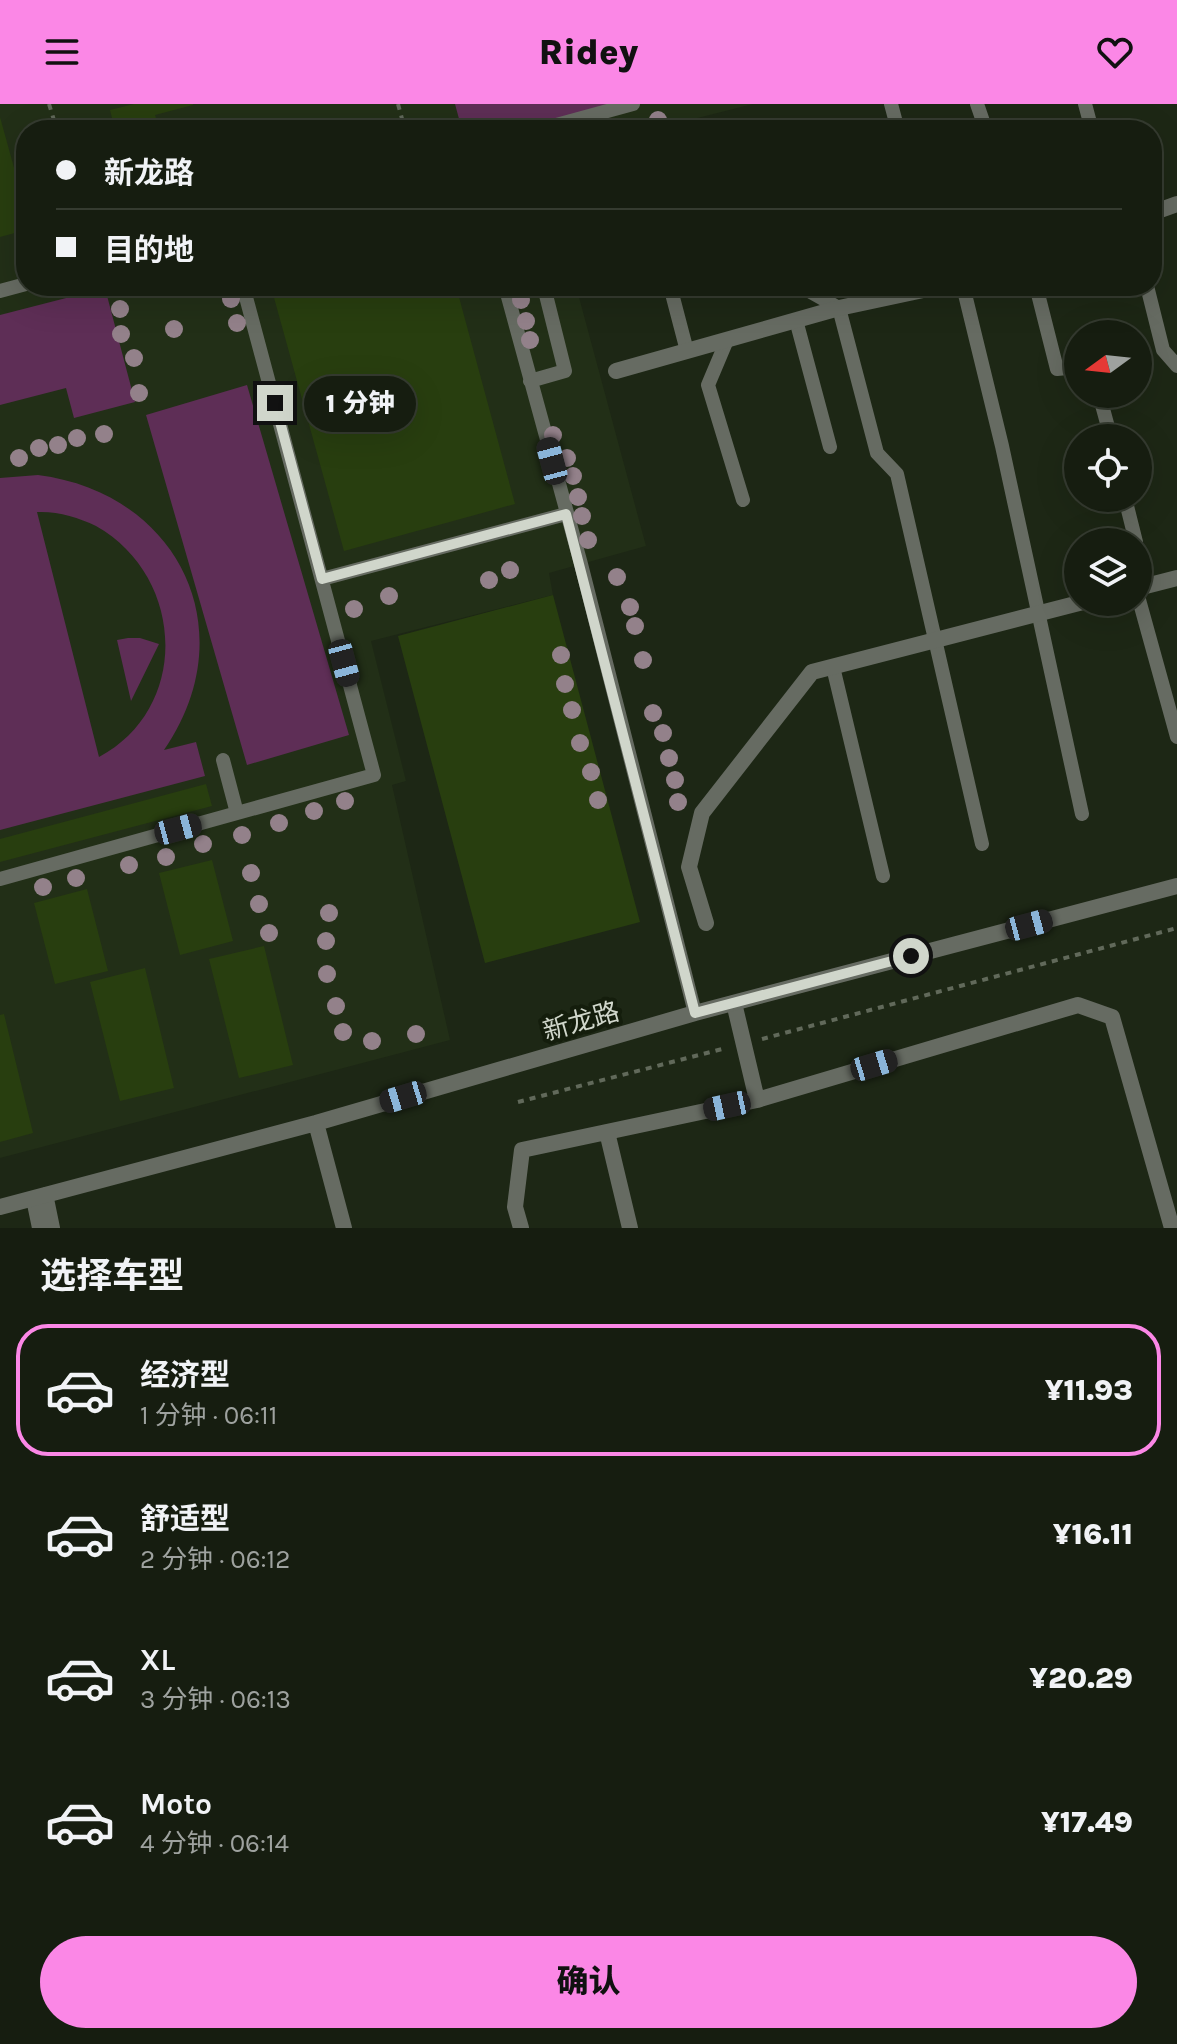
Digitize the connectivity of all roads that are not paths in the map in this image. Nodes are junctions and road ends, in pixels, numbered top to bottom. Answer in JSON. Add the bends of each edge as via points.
{"nodes":[{"id":1,"x":633,"y":104,"type":"edge"},
{"id":2,"x":575,"y":120,"type":"edge"},
{"id":3,"x":246,"y":296,"type":"edge"},
{"id":4,"x":508,"y":296,"type":"edge"},
{"id":5,"x":546,"y":296,"type":"edge"},
{"id":6,"x":673,"y":296,"type":"edge"},
{"id":7,"x":818,"y":296,"type":"edge"},
{"id":8,"x":895,"y":296,"type":"edge"},
{"id":9,"x":965,"y":296,"type":"edge"},
{"id":10,"x":1039,"y":296,"type":"edge"},
{"id":11,"x":1150,"y":296,"type":"edge"},
{"id":12,"x":839,"y":308,"type":"junction"},
{"id":13,"x":796,"y":320,"type":"junction"},
{"id":14,"x":727,"y":340,"type":"junction"},
{"id":15,"x":687,"y":351,"type":"junction"},
{"id":16,"x":1177,"y":366,"type":"edge"},
{"id":17,"x":1064,"y":368,"type":"edge"},
{"id":18,"x":616,"y":371,"type":"dead end"},
{"id":19,"x":530,"y":381,"type":"junction"},
{"id":20,"x":830,"y":447,"type":"dead end"},
{"id":21,"x":743,"y":500,"type":"dead end"},
{"id":22,"x":566,"y":514,"type":"junction"},
{"id":23,"x":1177,"y":578,"type":"edge"},
{"id":24,"x":322,"y":579,"type":"junction"},
{"id":25,"x":1152,"y":582,"type":"edge"},
{"id":26,"x":1064,"y":607,"type":"edge"},
{"id":27,"x":1037,"y":614,"type":"junction"},
{"id":28,"x":1144,"y":616,"type":"edge"},
{"id":29,"x":934,"y":641,"type":"junction"},
{"id":30,"x":833,"y":667,"type":"junction"},
{"id":31,"x":1177,"y":737,"type":"edge"},
{"id":32,"x":223,"y":760,"type":"dead end"},
{"id":33,"x":237,"y":813,"type":"junction"},
{"id":34,"x":1082,"y":814,"type":"dead end"},
{"id":35,"x":982,"y":844,"type":"dead end"},
{"id":36,"x":883,"y":876,"type":"dead end"},
{"id":37,"x":0,"y":879,"type":"edge"},
{"id":38,"x":1177,"y":886,"type":"edge"},
{"id":39,"x":706,"y":923,"type":"dead end"},
{"id":40,"x":734,"y":1003,"type":"junction"},
{"id":41,"x":695,"y":1013,"type":"junction"},
{"id":42,"x":757,"y":1100,"type":"junction"},
{"id":43,"x":316,"y":1123,"type":"junction"},
{"id":44,"x":607,"y":1132,"type":"junction"},
{"id":45,"x":39,"y":1196,"type":"junction"},
{"id":46,"x":0,"y":1207,"type":"edge"},
{"id":47,"x":39,"y":1228,"type":"edge"},
{"id":48,"x":53,"y":1228,"type":"edge"},
{"id":49,"x":344,"y":1228,"type":"edge"},
{"id":50,"x":521,"y":1228,"type":"edge"},
{"id":51,"x":630,"y":1228,"type":"edge"},
{"id":52,"x":1172,"y":1228,"type":"edge"}],
"edges":[{"from":1,"to":2,"type":"lane"},
{"from":3,"to":24,"type":"lane"},
{"from":4,"to":19,"type":"lane"},
{"from":5,"to":19,"type":"lane","via":[[565,371]]},
{"from":6,"to":15,"type":"lane"},
{"from":7,"to":12,"type":"lane"},
{"from":8,"to":12,"type":"street"},
{"from":9,"to":27,"type":"lane"},
{"from":10,"to":17,"type":"lane","via":[[1057,369]]},
{"from":11,"to":16,"type":"lane","via":[[1163,350]]},
{"from":12,"to":13,"type":"street"},
{"from":12,"to":29,"type":"lane","via":[[877,453],[897,474]]},
{"from":13,"to":14,"type":"street"},
{"from":13,"to":20,"type":"lane"},
{"from":14,"to":15,"type":"street"},
{"from":14,"to":21,"type":"lane","via":[[708,385]]},
{"from":15,"to":18,"type":"street"},
{"from":19,"to":22,"type":"lane"},
{"from":22,"to":24,"type":"lane"},
{"from":22,"to":41,"type":"lane"},
{"from":23,"to":25,"type":"street"},
{"from":24,"to":33,"type":"lane","via":[[374,775]]},
{"from":26,"to":27,"type":"street"},
{"from":27,"to":29,"type":"street"},
{"from":27,"to":34,"type":"lane"},
{"from":28,"to":31,"type":"lane"},
{"from":29,"to":30,"type":"street"},
{"from":29,"to":35,"type":"lane"},
{"from":30,"to":36,"type":"lane"},
{"from":30,"to":39,"type":"street","via":[[812,672],[702,813],[689,867]]},
{"from":32,"to":33,"type":"lane"},
{"from":33,"to":37,"type":"lane"},
{"from":38,"to":40,"type":"street","name":"新龙路"},
{"from":40,"to":41,"type":"street","name":"新龙路"},
{"from":40,"to":42,"type":"street"},
{"from":41,"to":43,"type":"street","name":"新龙路"},
{"from":42,"to":44,"type":"street"},
{"from":42,"to":52,"type":"street","via":[[1078,1005],[1112,1017]]},
{"from":43,"to":45,"type":"street","name":"新龙路"},
{"from":43,"to":49,"type":"street"},
{"from":44,"to":50,"type":"street","via":[[522,1150],[515,1207]]},
{"from":44,"to":51,"type":"street"},
{"from":45,"to":46,"type":"street","name":"新龙路"},
{"from":45,"to":47,"type":"lane"},
{"from":45,"to":48,"type":"lane"}]}
